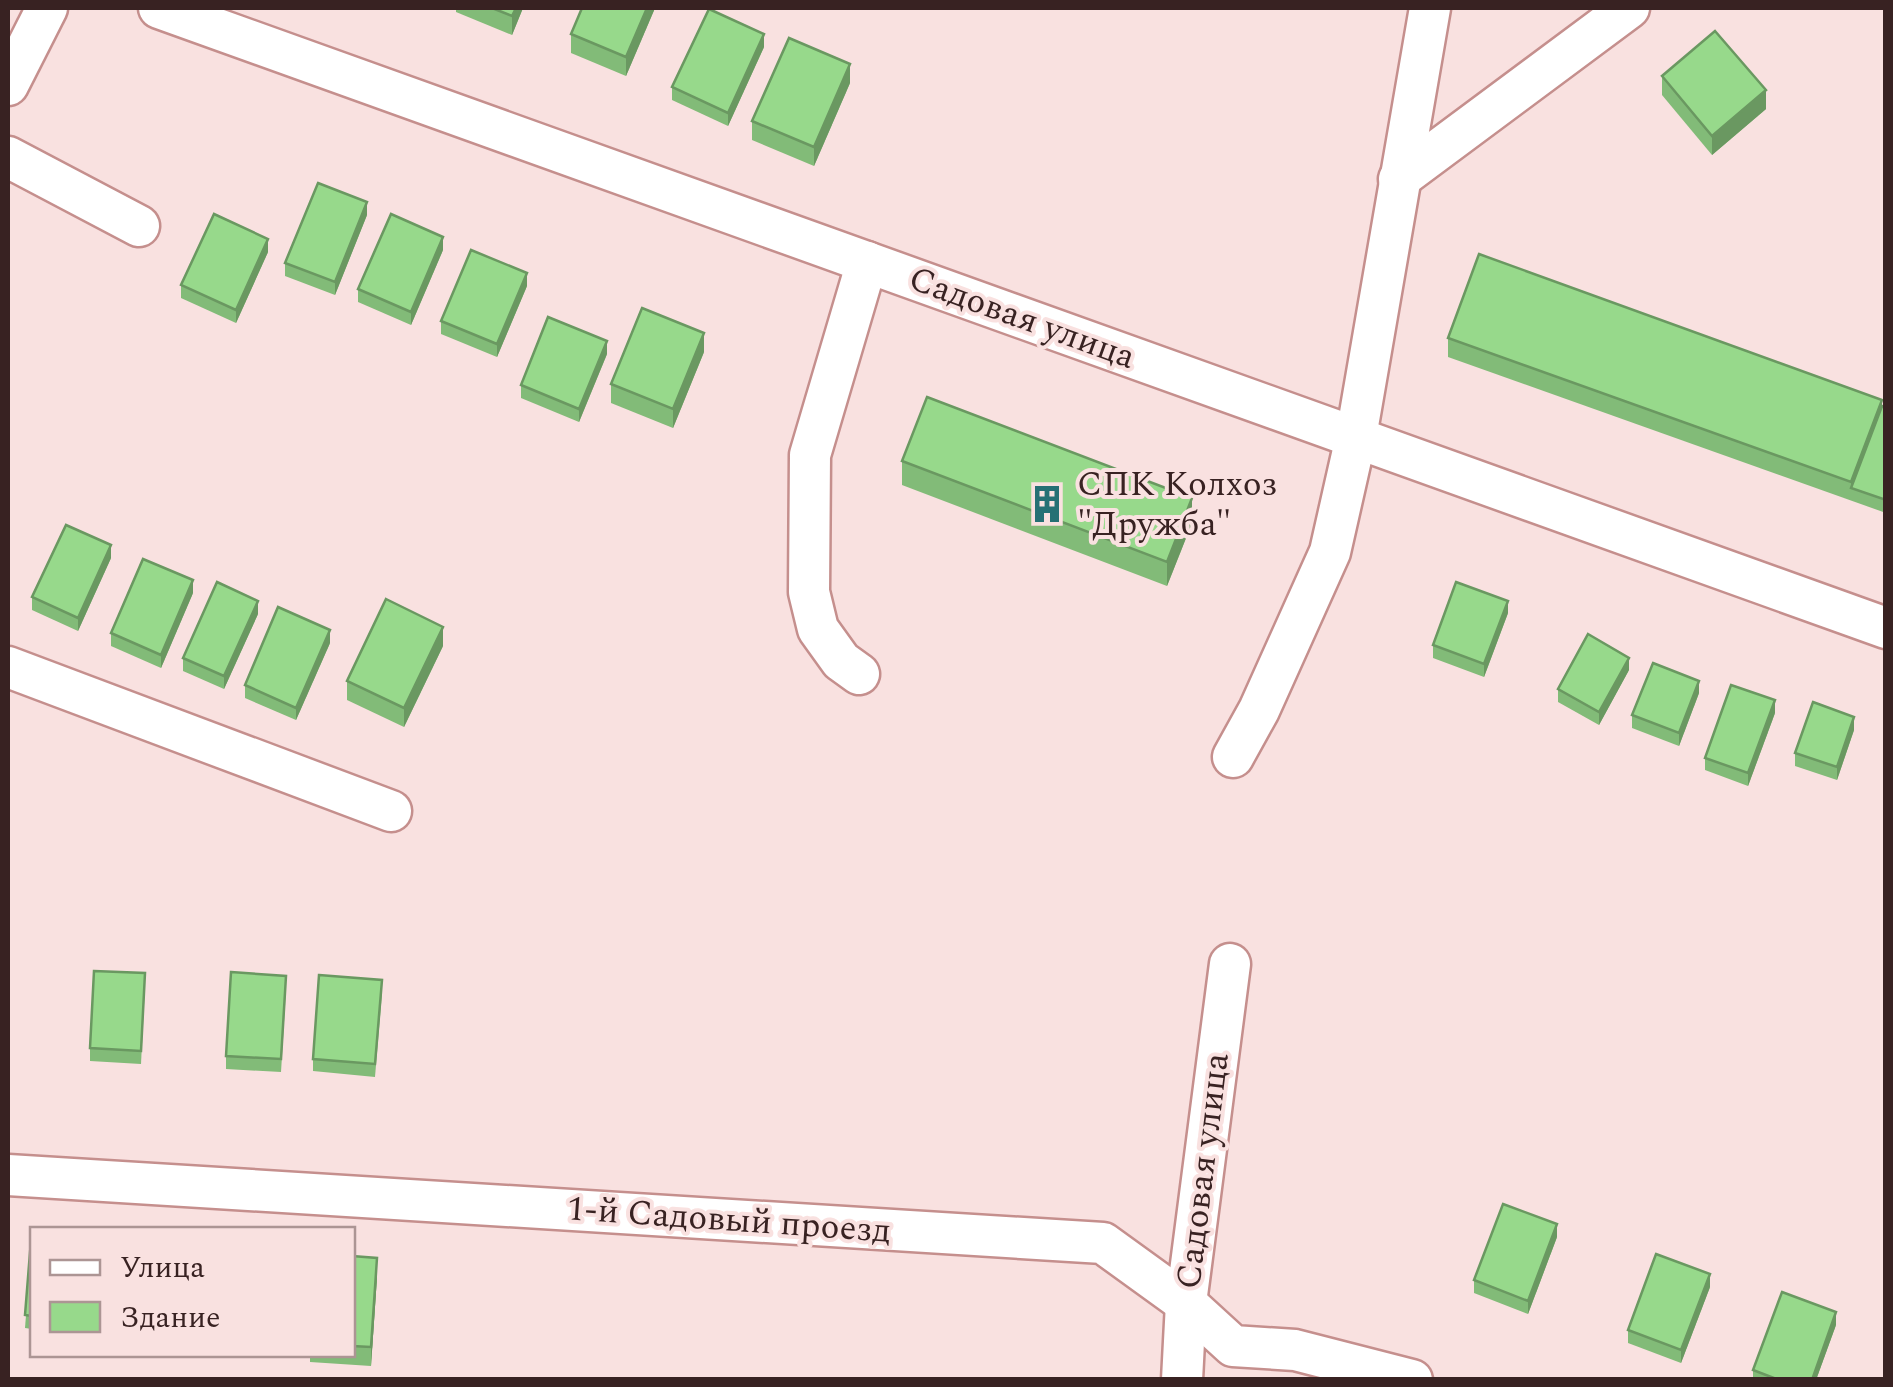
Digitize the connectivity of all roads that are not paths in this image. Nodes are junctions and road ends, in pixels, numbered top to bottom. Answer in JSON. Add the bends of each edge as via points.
{"nodes":[{"id":1,"x":47,"y":8,"type":"edge"},
{"id":2,"x":1430,"y":8,"type":"edge"},
{"id":3,"x":1629,"y":8,"type":"edge"},
{"id":4,"x":171,"y":10,"type":"edge"},
{"id":5,"x":8,"y":85,"type":"edge"},
{"id":6,"x":8,"y":158,"type":"edge"},
{"id":7,"x":1399,"y":179,"type":"junction"},
{"id":8,"x":139,"y":226,"type":"dead end"},
{"id":9,"x":867,"y":262,"type":"junction"},
{"id":10,"x":1356,"y":437,"type":"junction"},
{"id":11,"x":1886,"y":628,"type":"edge"},
{"id":12,"x":8,"y":667,"type":"edge"},
{"id":13,"x":859,"y":674,"type":"dead end"},
{"id":14,"x":1233,"y":757,"type":"dead end"},
{"id":15,"x":392,"y":811,"type":"dead end"},
{"id":16,"x":1230,"y":964,"type":"dead end"},
{"id":17,"x":8,"y":1175,"type":"edge"},
{"id":18,"x":1186,"y":1303,"type":"junction"},
{"id":19,"x":1294,"y":1365,"type":"edge"},
{"id":20,"x":1182,"y":1380,"type":"edge"},
{"id":21,"x":1412,"y":1380,"type":"edge"}],
"edges":[{"from":1,"to":5,"type":"street"},
{"from":2,"to":7,"type":"street"},
{"from":3,"to":7,"type":"street"},
{"from":4,"to":9,"type":"street","name":"Садовая улица"},
{"from":6,"to":8,"type":"street"},
{"from":7,"to":10,"type":"street"},
{"from":9,"to":10,"type":"street","name":"Садовая улица"},
{"from":9,"to":13,"type":"street","via":[[810,454],[809,592],[818,629]]},
{"from":10,"to":11,"type":"street","name":"Садовая улица"},
{"from":10,"to":14,"type":"street","via":[[1330,552]]},
{"from":12,"to":15,"type":"street"},
{"from":16,"to":18,"type":"street","name":"Садовая улица"},
{"from":17,"to":18,"type":"street","name":"1-й Садовый проезд","via":[[1103,1243]]},
{"from":18,"to":19,"type":"street","name":"1-й Садовый проезд","via":[[1232,1346]]},
{"from":18,"to":20,"type":"street","name":"Садовая улица"},
{"from":19,"to":21,"type":"street","name":"1-й Садовый проезд"}]}
